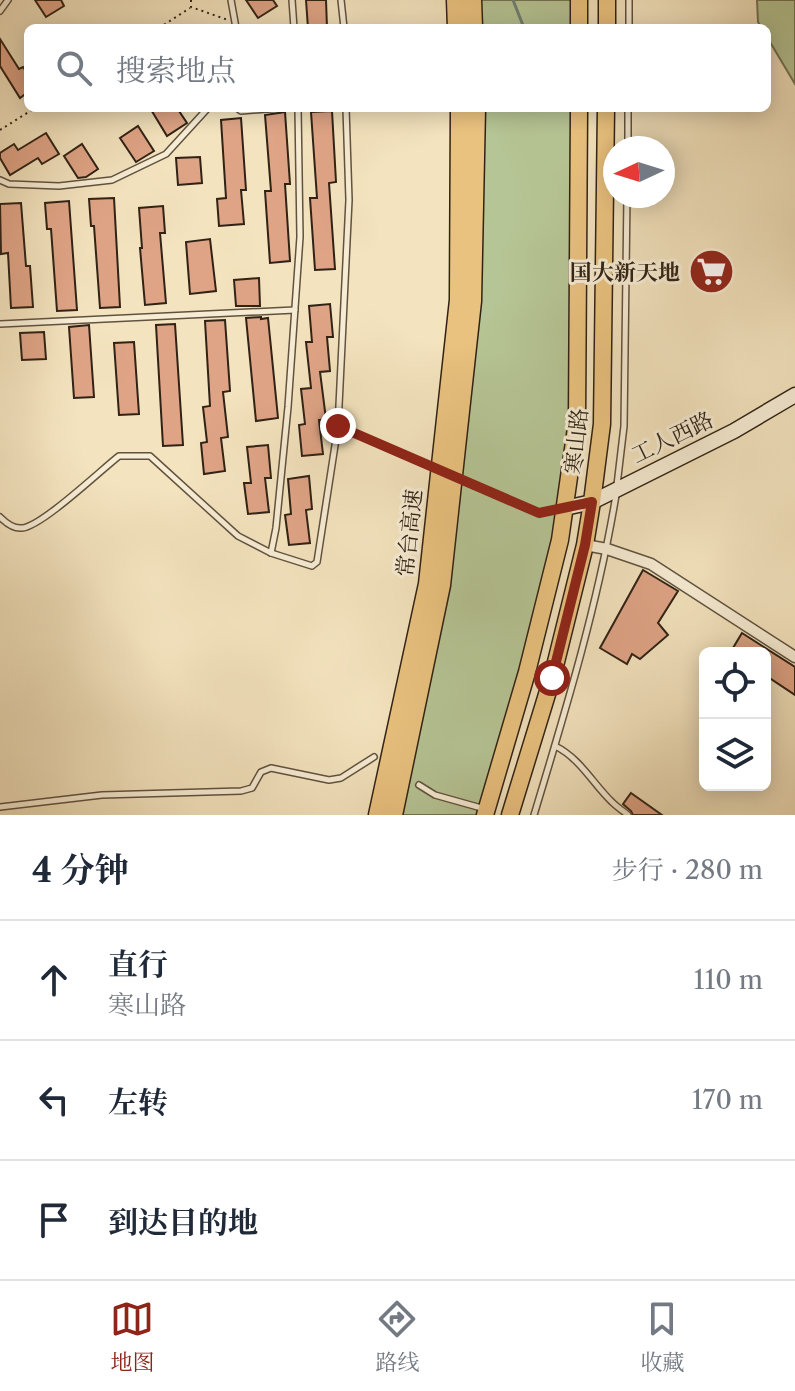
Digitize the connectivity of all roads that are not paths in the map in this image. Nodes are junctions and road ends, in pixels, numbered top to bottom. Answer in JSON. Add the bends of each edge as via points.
{"nodes":[{"id":1,"x":8,"y":0,"type":"edge"},
{"id":2,"x":231,"y":0,"type":"edge"},
{"id":3,"x":292,"y":0,"type":"edge"},
{"id":4,"x":341,"y":0,"type":"edge"},
{"id":5,"x":456,"y":0,"type":"edge"},
{"id":6,"x":472,"y":0,"type":"edge"},
{"id":7,"x":579,"y":0,"type":"edge"},
{"id":8,"x":607,"y":0,"type":"edge"},
{"id":9,"x":629,"y":0,"type":"edge"},
{"id":10,"x":0,"y":11,"type":"edge"},
{"id":11,"x":236,"y":24,"type":"edge"},
{"id":12,"x":294,"y":24,"type":"edge"},
{"id":13,"x":344,"y":24,"type":"edge"},
{"id":14,"x":457,"y":24,"type":"edge"},
{"id":15,"x":473,"y":24,"type":"edge"},
{"id":16,"x":579,"y":24,"type":"edge"},
{"id":17,"x":607,"y":24,"type":"edge"},
{"id":18,"x":629,"y":24,"type":"edge"},
{"id":19,"x":204,"y":112,"type":"edge"},
{"id":20,"x":298,"y":112,"type":"edge"},
{"id":21,"x":346,"y":112,"type":"edge"},
{"id":22,"x":460,"y":112,"type":"edge"},
{"id":23,"x":476,"y":112,"type":"edge"},
{"id":24,"x":579,"y":112,"type":"edge"},
{"id":25,"x":606,"y":112,"type":"edge"},
{"id":26,"x":628,"y":112,"type":"edge"},
{"id":27,"x":628,"y":136,"type":"edge"},
{"id":28,"x":0,"y":180,"type":"edge"},
{"id":29,"x":627,"y":208,"type":"edge"},
{"id":30,"x":295,"y":310,"type":"junction"},
{"id":31,"x":0,"y":324,"type":"edge"},
{"id":32,"x":795,"y":395,"type":"edge"},
{"id":33,"x":338,"y":426,"type":"junction"},
{"id":34,"x":617,"y":489,"type":"junction"},
{"id":35,"x":592,"y":502,"type":"junction"},
{"id":36,"x":565,"y":508,"type":"junction"},
{"id":37,"x":0,"y":517,"type":"edge"},
{"id":38,"x":585,"y":545,"type":"junction"},
{"id":39,"x":607,"y":549,"type":"junction"},
{"id":40,"x":271,"y":553,"type":"junction"},
{"id":41,"x":795,"y":657,"type":"edge"},
{"id":42,"x":555,"y":746,"type":"junction"},
{"id":43,"x":374,"y":757,"type":"dead end"},
{"id":44,"x":419,"y":785,"type":"dead end"},
{"id":45,"x":0,"y":807,"type":"edge"},
{"id":46,"x":486,"y":812,"type":"edge"},
{"id":47,"x":378,"y":815,"type":"edge"},
{"id":48,"x":393,"y":815,"type":"edge"},
{"id":49,"x":510,"y":815,"type":"edge"},
{"id":50,"x":534,"y":815,"type":"edge"},
{"id":51,"x":628,"y":815,"type":"edge"}],
"edges":[{"from":1,"to":10,"type":"lane"},
{"from":2,"to":11,"type":"lane"},
{"from":3,"to":12,"type":"lane"},
{"from":4,"to":13,"type":"lane"},
{"from":5,"to":14,"type":"highway"},
{"from":6,"to":15,"type":"highway"},
{"from":7,"to":16,"type":"main road"},
{"from":8,"to":17,"type":"main road"},
{"from":9,"to":18,"type":"lane"},
{"from":19,"to":28,"type":"lane","via":[[166,154],[112,180],[59,186]]},
{"from":20,"to":30,"type":"lane"},
{"from":21,"to":33,"type":"lane","via":[[349,200]]},
{"from":22,"to":47,"type":"highway","name":"常台高速","via":[[459,300],[428,584]]},
{"from":23,"to":48,"type":"highway","name":"常台高速","via":[[472,301],[441,585]]},
{"from":24,"to":36,"type":"main road","name":"寒山路","via":[[577,421]]},
{"from":25,"to":35,"type":"main road","name":"寒山路","via":[[602,424]]},
{"from":26,"to":27,"type":"lane"},
{"from":29,"to":34,"type":"lane","via":[[624,426]]},
{"from":30,"to":31,"type":"lane"},
{"from":30,"to":40,"type":"lane"},
{"from":32,"to":34,"type":"main road","name":"工人西路"},
{"from":33,"to":36,"type":"lane","via":[[539,513]]},
{"from":33,"to":40,"type":"lane","via":[[317,562],[312,566]]},
{"from":34,"to":35,"type":"main road","name":"工人西路"},
{"from":34,"to":39,"type":"lane"},
{"from":35,"to":36,"type":"main road","name":"工人西路"},
{"from":35,"to":38,"type":"main road","name":"寒山路"},
{"from":36,"to":46,"type":"main road","name":"寒山路","via":[[527,672]]},
{"from":37,"to":40,"type":"lane","via":[[22,528],[39,522],[119,456],[150,456],[238,536]]},
{"from":38,"to":39,"type":"street"},
{"from":38,"to":49,"type":"main road","name":"寒山路"},
{"from":39,"to":41,"type":"street","via":[[651,564]]},
{"from":39,"to":42,"type":"lane"},
{"from":42,"to":50,"type":"lane"},
{"from":42,"to":51,"type":"lane"},
{"from":43,"to":45,"type":"lane","via":[[329,780],[271,768],[261,772],[252,788],[241,791],[102,795]]},
{"from":44,"to":46,"type":"lane"}]}
